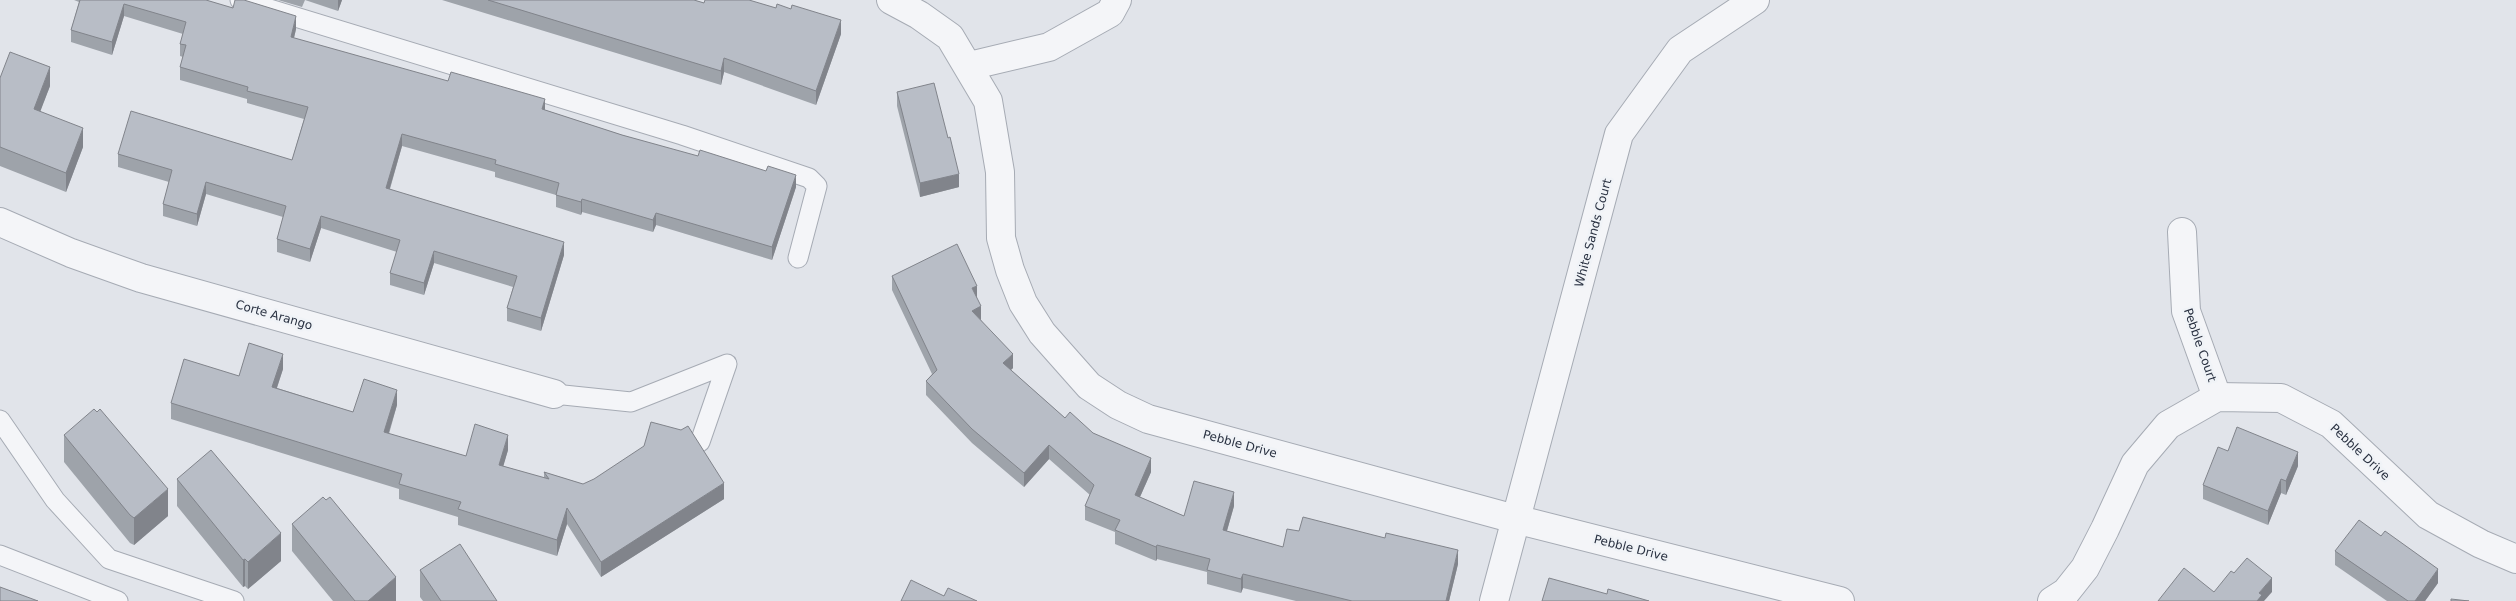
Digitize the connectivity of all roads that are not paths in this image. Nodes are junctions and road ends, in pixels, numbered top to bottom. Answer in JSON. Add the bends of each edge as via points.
{"nodes":[{"id":1,"x":240,"y":0,"type":"edge"},
{"id":2,"x":891,"y":0,"type":"edge"},
{"id":3,"x":1117,"y":0,"type":"edge"},
{"id":4,"x":1755,"y":0,"type":"edge"},
{"id":5,"x":969,"y":66,"type":"junction"},
{"id":6,"x":1,"y":225,"type":"edge"},
{"id":7,"x":2182,"y":232,"type":"dead end"},
{"id":8,"x":798,"y":258,"type":"dead end"},
{"id":9,"x":554,"y":394,"type":"joint"},
{"id":10,"x":2218,"y":397,"type":"junction"},
{"id":11,"x":0,"y":420,"type":"edge"},
{"id":12,"x":700,"y":442,"type":"edge"},
{"id":13,"x":1515,"y":519,"type":"junction"},
{"id":14,"x":0,"y":555,"type":"edge"},
{"id":15,"x":2516,"y":559,"type":"edge"},
{"id":16,"x":118,"y":601,"type":"edge"},
{"id":17,"x":234,"y":601,"type":"edge"},
{"id":18,"x":1494,"y":601,"type":"edge"},
{"id":19,"x":1840,"y":601,"type":"edge"},
{"id":20,"x":2052,"y":601,"type":"edge"}],
"edges":[{"from":1,"to":8,"type":"lane","via":[[682,135],[809,178],[817,186]]},
{"from":2,"to":5,"type":"street","name":"Pebble Drive","via":[[920,15],[950,37]]},
{"from":3,"to":5,"type":"street","via":[[1110,13],[1049,47]]},
{"from":4,"to":13,"type":"street","name":"White Sands Court","via":[[1680,50],[1619,134]]},
{"from":5,"to":13,"type":"street","name":"Pebble Drive","via":[[988,100],[1000,172],[1001,238],[1010,270],[1023,304],[1042,333],[1089,386],[1148,419]]},
{"from":6,"to":9,"type":"street","name":"Corte Arango","via":[[141,278]]},
{"from":7,"to":10,"type":"street","name":"Pebble Court","via":[[2186,311]]},
{"from":9,"to":12,"type":"lane","via":[[631,402],[727,364]]},
{"from":10,"to":15,"type":"street","name":"Pebble Drive","via":[[2281,398],[2331,424],[2428,516]]},
{"from":10,"to":20,"type":"street","via":[[2168,425],[2135,464],[2084,568],[2066,592]]},
{"from":11,"to":17,"type":"lane","via":[[56,500],[109,559]]},
{"from":13,"to":18,"type":"street","name":"White Sands Court"},
{"from":13,"to":19,"type":"street","name":"Pebble Drive"},
{"from":14,"to":16,"type":"lane"}]}
